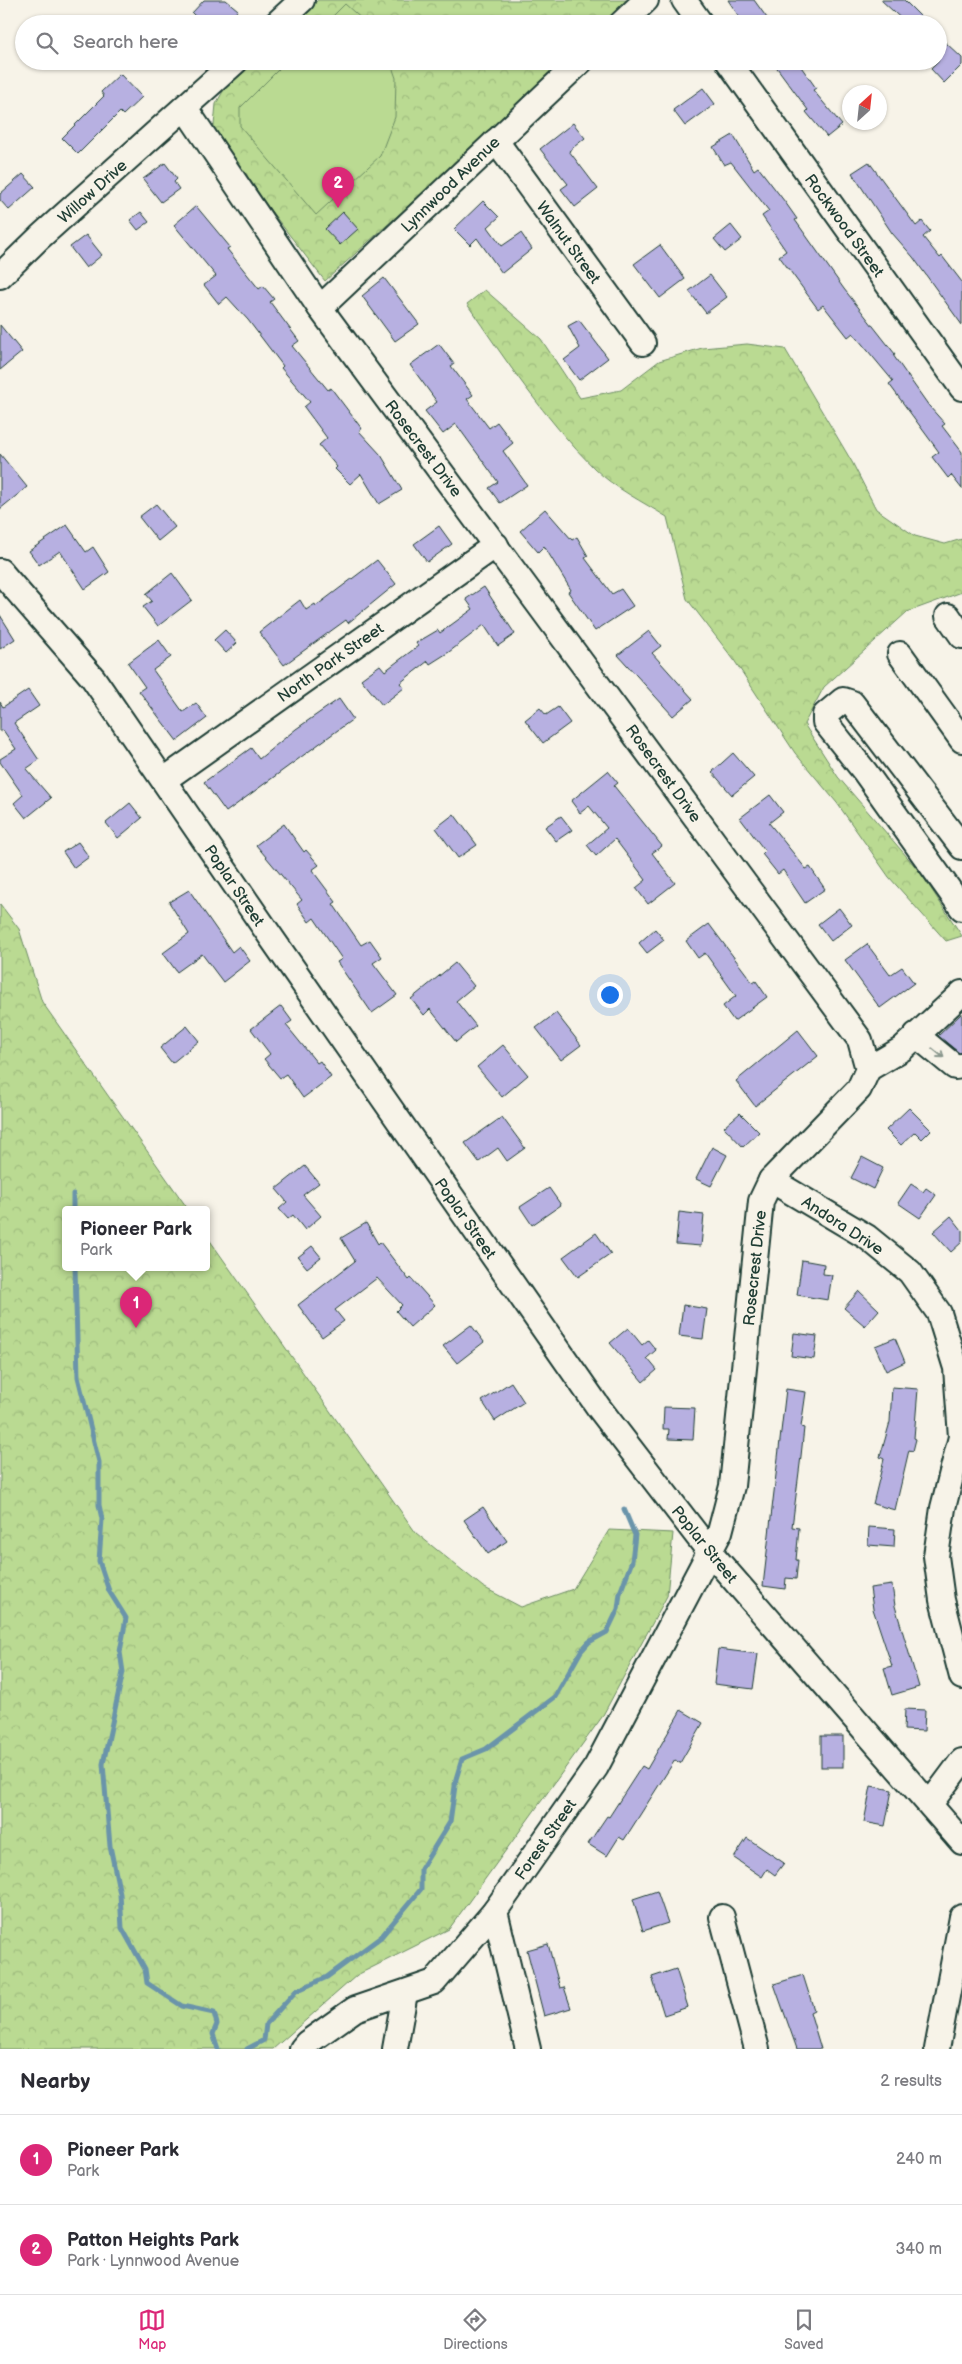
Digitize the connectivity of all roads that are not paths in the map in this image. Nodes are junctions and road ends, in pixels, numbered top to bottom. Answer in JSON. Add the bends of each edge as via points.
{"nodes":[{"id":1,"x":302,"y":0,"type":"edge"},
{"id":2,"x":646,"y":0,"type":"edge"},
{"id":3,"x":684,"y":0,"type":"edge"},
{"id":4,"x":286,"y":15,"type":"edge"},
{"id":5,"x":630,"y":15,"type":"edge"},
{"id":6,"x":695,"y":15,"type":"edge"},
{"id":7,"x":226,"y":70,"type":"edge"},
{"id":8,"x":571,"y":70,"type":"edge"},
{"id":9,"x":734,"y":70,"type":"edge"},
{"id":10,"x":185,"y":108,"type":"junction"},
{"id":11,"x":496,"y":141,"type":"junction"},
{"id":12,"x":0,"y":276,"type":"edge"},
{"id":13,"x":320,"y":308,"type":"junction"},
{"id":14,"x":643,"y":343,"type":"dead end"},
{"id":15,"x":962,"y":388,"type":"edge"},
{"id":16,"x":496,"y":545,"type":"junction"},
{"id":17,"x":0,"y":571,"type":"edge"},
{"id":18,"x":948,"y":616,"type":"dead end"},
{"id":19,"x":962,"y":636,"type":"edge"},
{"id":20,"x":900,"y":654,"type":"dead end"},
{"id":21,"x":962,"y":740,"type":"edge"},
{"id":22,"x":164,"y":780,"type":"junction"},
{"id":23,"x":962,"y":847,"type":"edge"},
{"id":24,"x":962,"y":908,"type":"edge"},
{"id":25,"x":962,"y":993,"type":"edge"},
{"id":26,"x":916,"y":1035,"type":"junction"},
{"id":27,"x":962,"y":1066,"type":"edge"},
{"id":28,"x":868,"y":1069,"type":"junction"},
{"id":29,"x":771,"y":1180,"type":"junction"},
{"id":30,"x":961,"y":1437,"type":"edge"},
{"id":31,"x":709,"y":1551,"type":"junction"},
{"id":32,"x":962,"y":1677,"type":"edge"},
{"id":33,"x":962,"y":1761,"type":"edge"},
{"id":34,"x":930,"y":1804,"type":"junction"},
{"id":35,"x":962,"y":1842,"type":"edge"},
{"id":36,"x":495,"y":1911,"type":"junction"},
{"id":37,"x":722,"y":1917,"type":"dead end"},
{"id":38,"x":962,"y":1917,"type":"edge"},
{"id":39,"x":405,"y":1993,"type":"junction"},
{"id":40,"x":302,"y":2049,"type":"edge"},
{"id":41,"x":395,"y":2049,"type":"edge"},
{"id":42,"x":528,"y":2049,"type":"edge"},
{"id":43,"x":757,"y":2049,"type":"edge"},
{"id":44,"x":937,"y":2049,"type":"edge"}],
"edges":[{"from":1,"to":4,"type":"street"},
{"from":2,"to":5,"type":"street"},
{"from":3,"to":6,"type":"street"},
{"from":7,"to":10,"type":"street"},
{"from":8,"to":11,"type":"street","name":"Lynnwood Avenue"},
{"from":9,"to":15,"type":"street","name":"Rockwood Street"},
{"from":10,"to":12,"type":"street","name":"Willow Drive"},
{"from":10,"to":13,"type":"street","name":"Rosecrest Drive"},
{"from":11,"to":13,"type":"street","name":"Lynnwood Avenue"},
{"from":11,"to":14,"type":"street","name":"Walnut Street"},
{"from":13,"to":16,"type":"street","name":"Rosecrest Drive"},
{"from":16,"to":22,"type":"street","name":"North Park Street"},
{"from":16,"to":28,"type":"street","name":"Rosecrest Drive","via":[[860,1040]]},
{"from":17,"to":22,"type":"street","name":"Poplar Street","via":[[93,678]]},
{"from":18,"to":19,"type":"street"},
{"from":20,"to":21,"type":"street"},
{"from":22,"to":31,"type":"street","name":"Poplar Street","via":[[599,1408]]},
{"from":23,"to":24,"type":"street","via":[[852,702],[842,700],[825,715],[825,722],[865,772]]},
{"from":25,"to":26,"type":"street"},
{"from":26,"to":27,"type":"street","one_way":true,"via":[[955,1066]]},
{"from":26,"to":28,"type":"street","via":[[902,1049]]},
{"from":28,"to":29,"type":"street","name":"Rosecrest Drive","via":[[859,1089]]},
{"from":29,"to":30,"type":"street","name":"Andora Drive","via":[[867,1237],[910,1272],[939,1313],[956,1368]]},
{"from":29,"to":31,"type":"street","name":"Rosecrest Drive","via":[[761,1201],[732,1486],[720,1532]]},
{"from":30,"to":32,"type":"street","name":"Andora Drive","via":[[943,1508],[936,1556],[942,1600]]},
{"from":31,"to":34,"type":"street","name":"Poplar Street"},
{"from":31,"to":36,"type":"street","name":"Forest Street","via":[[596,1767]]},
{"from":33,"to":34,"type":"street"},
{"from":34,"to":35,"type":"street","name":"Poplar Street"},
{"from":36,"to":39,"type":"street","name":"Forest Street","via":[[434,1982]]},
{"from":36,"to":42,"type":"street"},
{"from":37,"to":43,"type":"street"},
{"from":38,"to":44,"type":"street"},
{"from":39,"to":40,"type":"street","name":"Forest Street","via":[[355,2010]]},
{"from":39,"to":41,"type":"street"}]}
